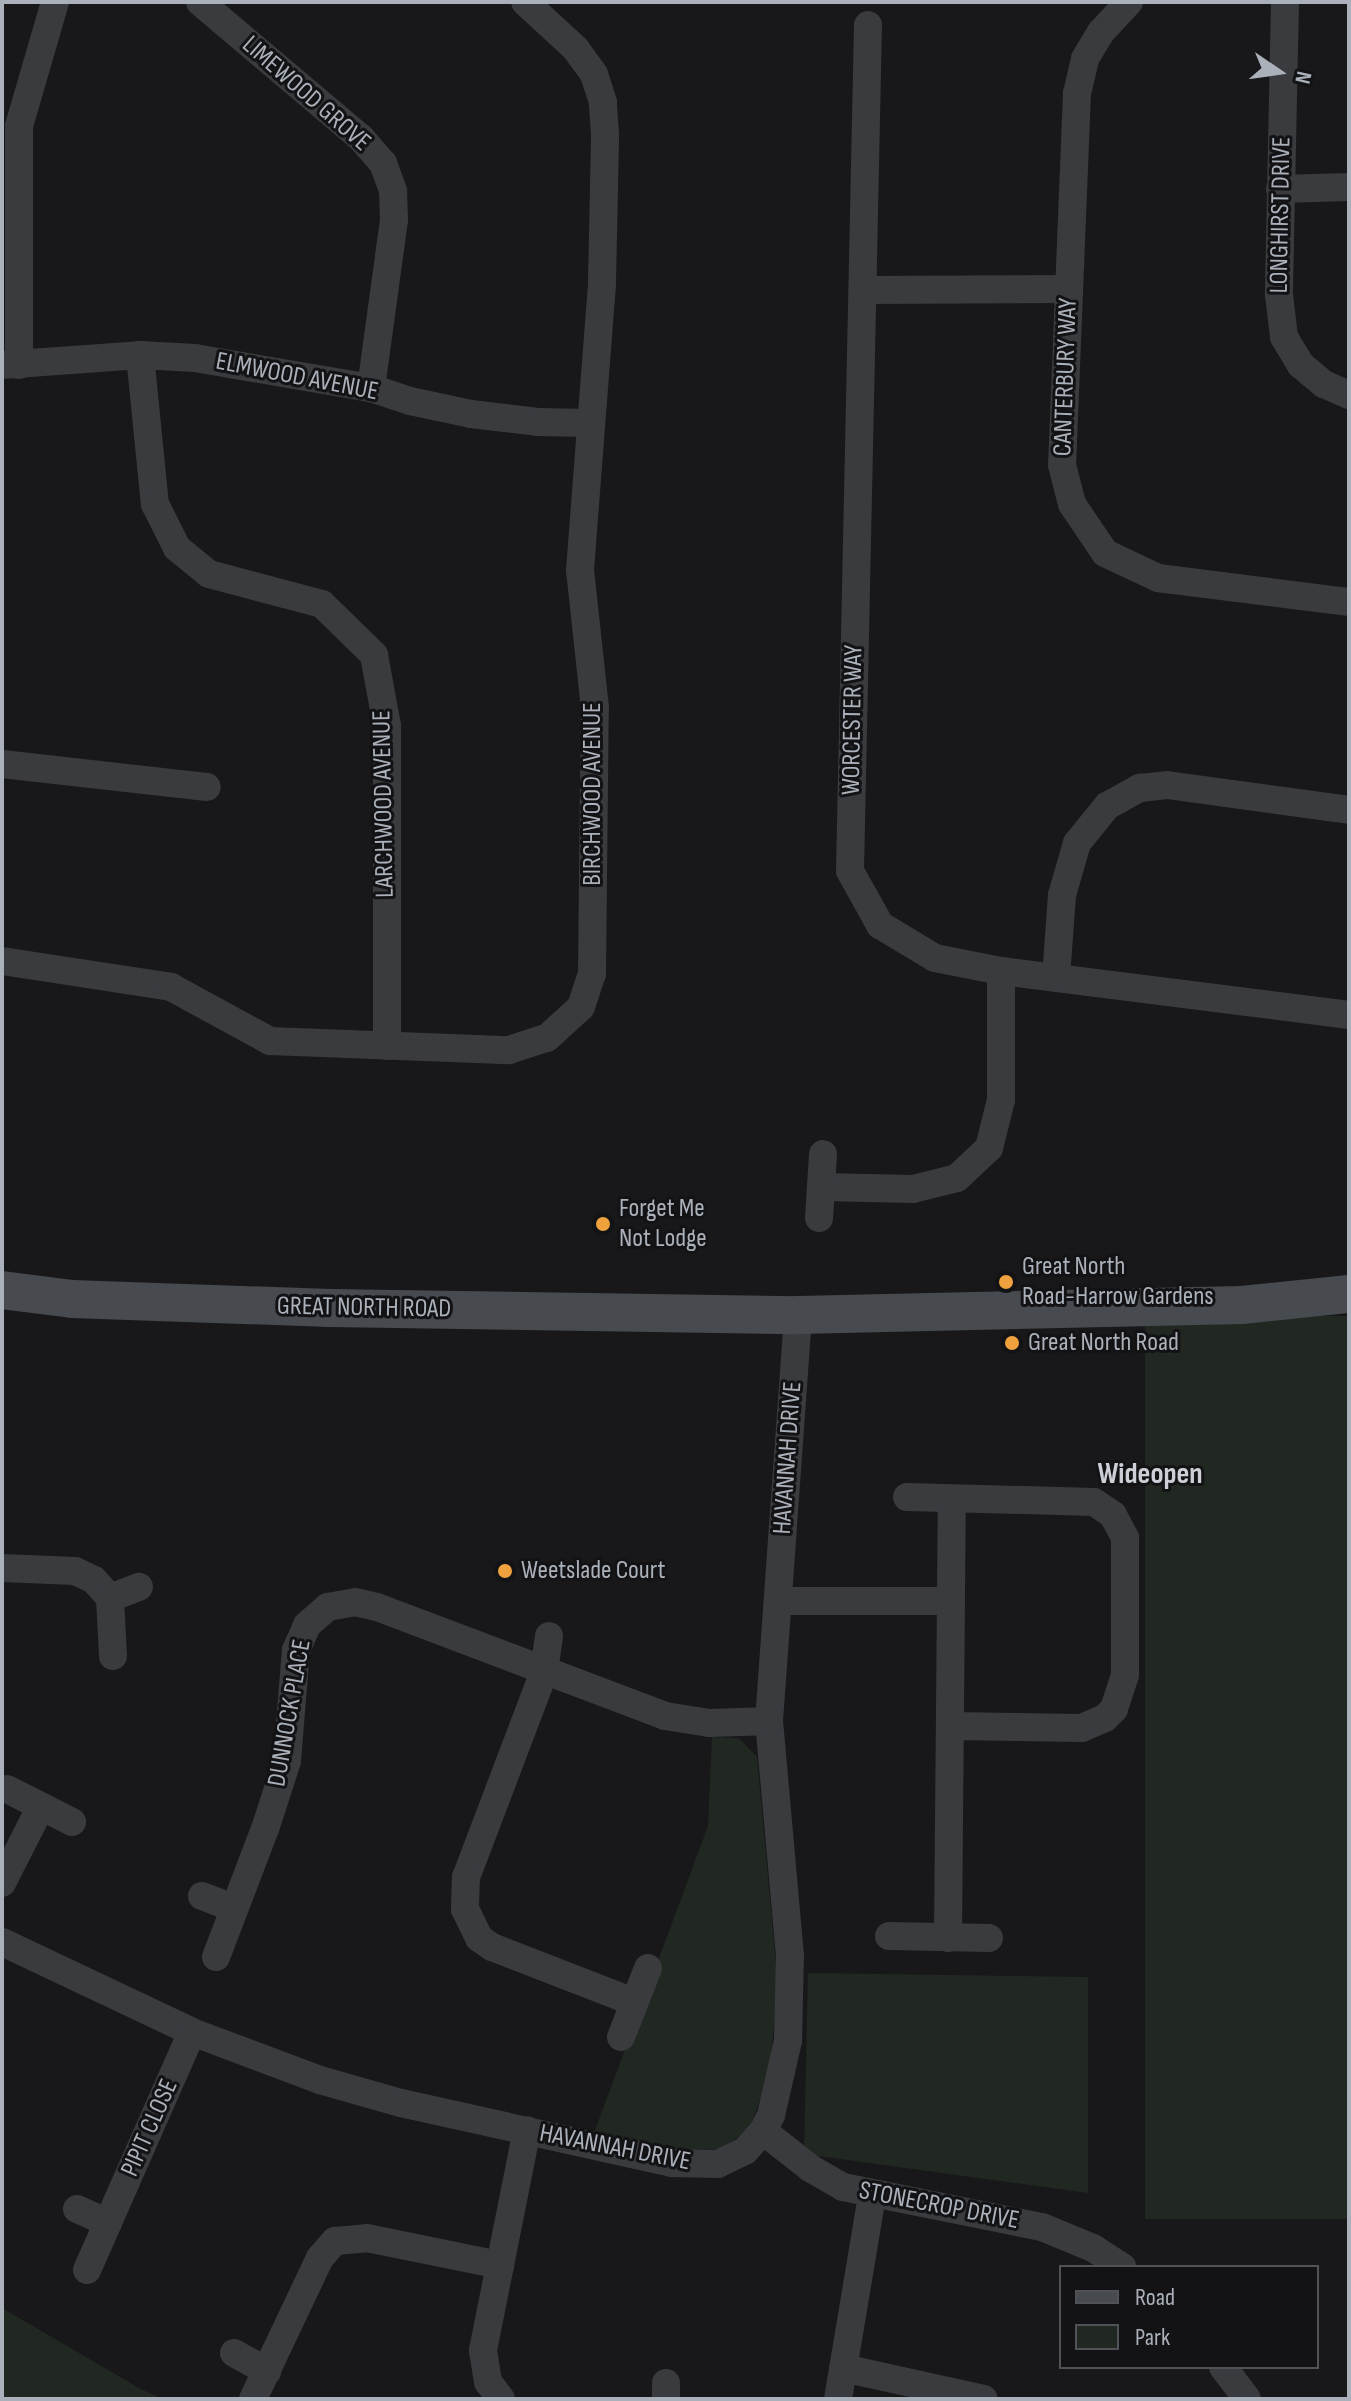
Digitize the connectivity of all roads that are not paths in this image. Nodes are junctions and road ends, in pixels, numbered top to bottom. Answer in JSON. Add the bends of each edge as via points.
{"nodes":[{"id":1,"x":55,"y":2,"type":"edge"},
{"id":2,"x":200,"y":2,"type":"edge"},
{"id":3,"x":525,"y":2,"type":"edge"},
{"id":4,"x":1129,"y":2,"type":"edge"},
{"id":5,"x":1285,"y":2,"type":"edge"},
{"id":6,"x":868,"y":25,"type":"dead end"},
{"id":7,"x":1349,"y":187,"type":"edge"},
{"id":8,"x":1280,"y":189,"type":"junction"},
{"id":9,"x":1069,"y":289,"type":"junction"},
{"id":10,"x":864,"y":290,"type":"junction"},
{"id":11,"x":140,"y":355,"type":"junction"},
{"id":12,"x":10,"y":365,"type":"edge"},
{"id":13,"x":371,"y":388,"type":"junction"},
{"id":14,"x":1349,"y":395,"type":"edge"},
{"id":15,"x":589,"y":423,"type":"junction"},
{"id":16,"x":1349,"y":602,"type":"edge"},
{"id":17,"x":2,"y":764,"type":"edge"},
{"id":18,"x":207,"y":787,"type":"dead end"},
{"id":19,"x":1349,"y":810,"type":"edge"},
{"id":20,"x":2,"y":961,"type":"edge"},
{"id":21,"x":1001,"y":971,"type":"junction"},
{"id":22,"x":1056,"y":978,"type":"junction"},
{"id":23,"x":1349,"y":1015,"type":"edge"},
{"id":24,"x":387,"y":1046,"type":"junction"},
{"id":25,"x":823,"y":1154,"type":"dead end"},
{"id":26,"x":821,"y":1187,"type":"junction"},
{"id":27,"x":819,"y":1218,"type":"dead end"},
{"id":28,"x":2,"y":1290,"type":"edge"},
{"id":29,"x":1349,"y":1294,"type":"edge"},
{"id":30,"x":798,"y":1315,"type":"junction"},
{"id":31,"x":907,"y":1497,"type":"dead end"},
{"id":32,"x":952,"y":1499,"type":"junction"},
{"id":33,"x":2,"y":1568,"type":"edge"},
{"id":34,"x":139,"y":1587,"type":"dead end"},
{"id":35,"x":110,"y":1598,"type":"junction"},
{"id":36,"x":778,"y":1601,"type":"junction"},
{"id":37,"x":951,"y":1601,"type":"junction"},
{"id":38,"x":549,"y":1636,"type":"dead end"},
{"id":39,"x":113,"y":1656,"type":"dead end"},
{"id":40,"x":544,"y":1672,"type":"junction"},
{"id":41,"x":769,"y":1721,"type":"junction"},
{"id":42,"x":951,"y":1726,"type":"junction"},
{"id":43,"x":7,"y":1789,"type":"dead end"},
{"id":44,"x":41,"y":1806,"type":"junction"},
{"id":45,"x":72,"y":1822,"type":"dead end"},
{"id":46,"x":2,"y":1883,"type":"edge"},
{"id":47,"x":202,"y":1896,"type":"dead end"},
{"id":48,"x":234,"y":1908,"type":"junction"},
{"id":49,"x":889,"y":1936,"type":"dead end"},
{"id":50,"x":948,"y":1938,"type":"junction"},
{"id":51,"x":989,"y":1938,"type":"dead end"},
{"id":52,"x":2,"y":1942,"type":"edge"},
{"id":53,"x":216,"y":1957,"type":"dead end"},
{"id":54,"x":648,"y":1968,"type":"dead end"},
{"id":55,"x":634,"y":2002,"type":"junction"},
{"id":56,"x":192,"y":2032,"type":"junction"},
{"id":57,"x":621,"y":2037,"type":"dead end"},
{"id":58,"x":527,"y":2130,"type":"junction"},
{"id":59,"x":763,"y":2131,"type":"junction"},
{"id":60,"x":872,"y":2195,"type":"junction"},
{"id":61,"x":77,"y":2209,"type":"dead end"},
{"id":62,"x":108,"y":2223,"type":"junction"},
{"id":63,"x":500,"y":2265,"type":"junction"},
{"id":64,"x":1119,"y":2265,"type":"edge"},
{"id":65,"x":87,"y":2270,"type":"dead end"},
{"id":66,"x":234,"y":2353,"type":"dead end"},
{"id":67,"x":843,"y":2368,"type":"junction"},
{"id":68,"x":1224,"y":2369,"type":"edge"},
{"id":69,"x":267,"y":2371,"type":"junction"},
{"id":70,"x":253,"y":2399,"type":"edge"},
{"id":71,"x":501,"y":2399,"type":"edge"},
{"id":72,"x":838,"y":2399,"type":"edge"},
{"id":73,"x":984,"y":2399,"type":"edge"},
{"id":74,"x":1247,"y":2399,"type":"edge"}],
"edges":[{"from":1,"to":12,"type":"street","via":[[19,126]]},
{"from":2,"to":13,"type":"street","name":"LIMEWOOD GROVE","via":[[361,138],[383,163],[393,191],[394,220]]},
{"from":3,"to":15,"type":"street","name":"BIRCHWOOD AVENUE","via":[[576,49],[594,74],[603,102],[602,282]]},
{"from":4,"to":9,"type":"street","name":"CANTERBURY WAY","via":[[1085,59],[1077,93]]},
{"from":5,"to":8,"type":"street","name":"LONGHIRST DRIVE"},
{"from":6,"to":10,"type":"street","name":"WORCESTER WAY"},
{"from":7,"to":8,"type":"street"},
{"from":8,"to":14,"type":"street","name":"LONGHIRST DRIVE","via":[[1284,337],[1301,365]]},
{"from":9,"to":10,"type":"street"},
{"from":9,"to":16,"type":"street","name":"CANTERBURY WAY","via":[[1062,465],[1072,504],[1105,553],[1158,578]]},
{"from":10,"to":21,"type":"street","name":"WORCESTER WAY","via":[[850,871],[880,925],[935,958]]},
{"from":11,"to":12,"type":"street","name":"ELMWOOD AVENUE"},
{"from":11,"to":13,"type":"street","name":"ELMWOOD AVENUE","via":[[195,358]]},
{"from":11,"to":24,"type":"street","name":"LARCHWOOD AVENUE","via":[[155,504],[177,548],[209,574],[322,604],[374,655],[387,726]]},
{"from":13,"to":15,"type":"street","name":"ELMWOOD AVENUE","via":[[471,414]]},
{"from":15,"to":24,"type":"street","name":"BIRCHWOOD AVENUE","via":[[580,570],[595,708],[592,974],[581,1007],[547,1038],[509,1050]]},
{"from":17,"to":18,"type":"street"},
{"from":19,"to":22,"type":"street","via":[[1167,785],[1140,788],[1107,806],[1077,843],[1062,895]]},
{"from":20,"to":24,"type":"street","name":"BIRCHWOOD AVENUE","via":[[171,987],[270,1041]]},
{"from":21,"to":22,"type":"street","name":"WORCESTER WAY"},
{"from":21,"to":26,"type":"street","via":[[1001,1100],[989,1148],[957,1178],[913,1189]]},
{"from":22,"to":23,"type":"street","name":"WORCESTER WAY"},
{"from":25,"to":26,"type":"street"},
{"from":26,"to":27,"type":"street"},
{"from":28,"to":30,"type":"main road","name":"GREAT NORTH ROAD","via":[[72,1299],[330,1308]]},
{"from":29,"to":30,"type":"main road","name":"GREAT NORTH ROAD","via":[[1242,1305]]},
{"from":30,"to":36,"type":"street","name":"HAVANNAH DRIVE"},
{"from":31,"to":32,"type":"street"},
{"from":32,"to":37,"type":"street"},
{"from":32,"to":42,"type":"street","via":[[1094,1502],[1121,1526],[1126,1567],[1124,1689],[1105,1718],[1071,1729]]},
{"from":33,"to":35,"type":"street","via":[[75,1571],[94,1580]]},
{"from":34,"to":35,"type":"street"},
{"from":35,"to":39,"type":"street"},
{"from":36,"to":37,"type":"street"},
{"from":36,"to":41,"type":"street","name":"HAVANNAH DRIVE"},
{"from":37,"to":42,"type":"street"},
{"from":38,"to":40,"type":"street"},
{"from":40,"to":41,"type":"street","name":"DUNNOCK PLACE","via":[[665,1716],[721,1723]]},
{"from":40,"to":48,"type":"street","name":"DUNNOCK PLACE","via":[[367,1603],[337,1604],[319,1612],[296,1650],[287,1761]]},
{"from":40,"to":55,"type":"street","via":[[466,1877],[467,1917],[479,1938],[492,1947]]},
{"from":41,"to":59,"type":"street","name":"HAVANNAH DRIVE","via":[[790,1983],[784,2067]]},
{"from":42,"to":50,"type":"street"},
{"from":43,"to":44,"type":"street"},
{"from":44,"to":45,"type":"street"},
{"from":44,"to":46,"type":"street"},
{"from":47,"to":48,"type":"street"},
{"from":48,"to":53,"type":"street","name":"DUNNOCK PLACE"},
{"from":49,"to":50,"type":"street"},
{"from":50,"to":51,"type":"street"},
{"from":52,"to":56,"type":"street","name":"HAVANNAH DRIVE"},
{"from":54,"to":55,"type":"street"},
{"from":55,"to":57,"type":"street"},
{"from":56,"to":58,"type":"street","name":"HAVANNAH DRIVE","via":[[320,2080]]},
{"from":56,"to":62,"type":"street","name":"PIPIT CLOSE"},
{"from":58,"to":59,"type":"street","name":"HAVANNAH DRIVE","via":[[697,2166],[732,2158]]},
{"from":58,"to":63,"type":"street"},
{"from":59,"to":60,"type":"street","name":"STONECROP DRIVE","via":[[826,2179]]},
{"from":60,"to":64,"type":"street","name":"STONECROP DRIVE","via":[[1042,2227]]},
{"from":60,"to":67,"type":"street"},
{"from":61,"to":62,"type":"street"},
{"from":62,"to":65,"type":"street","name":"PIPIT CLOSE"},
{"from":63,"to":69,"type":"street","via":[[367,2238],[335,2241],[320,2258]]},
{"from":63,"to":71,"type":"street","via":[[482,2360],[488,2382]]},
{"from":66,"to":69,"type":"street"},
{"from":67,"to":72,"type":"street"},
{"from":67,"to":73,"type":"street"},
{"from":68,"to":74,"type":"street"},
{"from":69,"to":70,"type":"street"}]}
